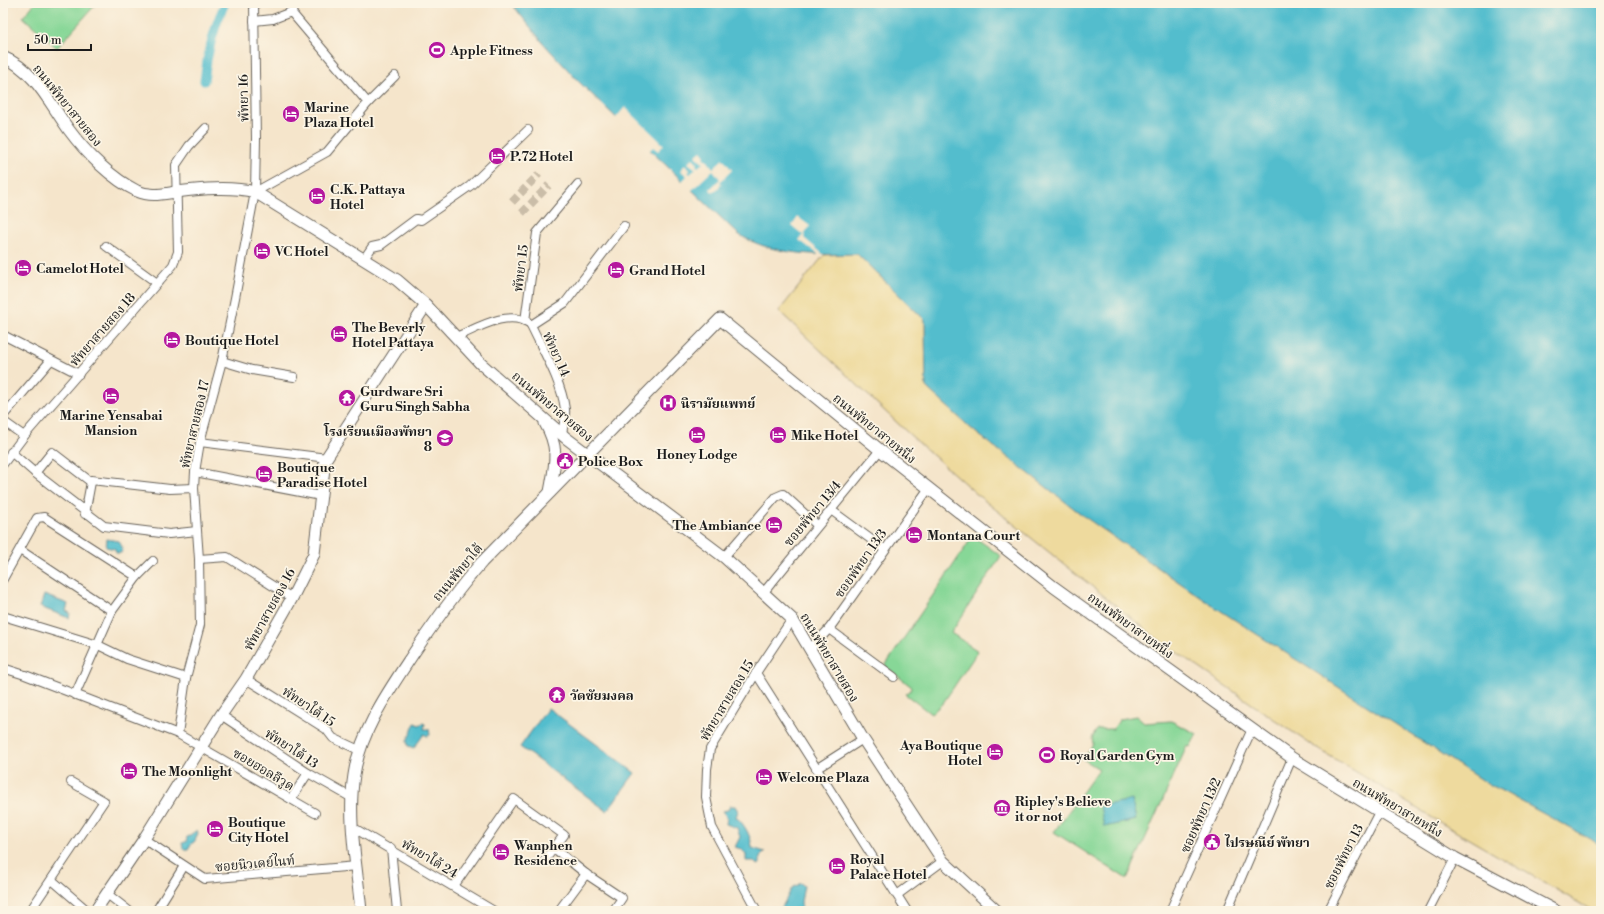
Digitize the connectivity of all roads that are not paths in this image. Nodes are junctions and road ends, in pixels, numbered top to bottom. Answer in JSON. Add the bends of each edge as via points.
{"nodes":[{"id":1,"x":254,"y":3,"type":"edge"},
{"id":2,"x":297,"y":3,"type":"edge"},
{"id":3,"x":291,"y":12,"type":"junction"},
{"id":4,"x":254,"y":22,"type":"junction"},
{"id":5,"x":3,"y":57,"type":"edge"},
{"id":6,"x":395,"y":76,"type":"dead end"},
{"id":7,"x":368,"y":103,"type":"junction"},
{"id":8,"x":206,"y":128,"type":"dead end"},
{"id":9,"x":528,"y":130,"type":"dead end"},
{"id":10,"x":578,"y":184,"type":"dead end"},
{"id":11,"x":175,"y":192,"type":"junction"},
{"id":12,"x":254,"y":192,"type":"junction"},
{"id":13,"x":624,"y":226,"type":"dead end"},
{"id":14,"x":106,"y":246,"type":"dead end"},
{"id":15,"x":364,"y":259,"type":"junction"},
{"id":16,"x":157,"y":283,"type":"junction"},
{"id":17,"x":426,"y":305,"type":"junction"},
{"id":18,"x":720,"y":319,"type":"joint"},
{"id":19,"x":528,"y":323,"type":"junction"},
{"id":20,"x":3,"y":335,"type":"edge"},
{"id":21,"x":456,"y":337,"type":"junction"},
{"id":22,"x":51,"y":360,"type":"junction"},
{"id":23,"x":222,"y":361,"type":"junction"},
{"id":24,"x":79,"y":374,"type":"junction"},
{"id":25,"x":294,"y":377,"type":"dead end"},
{"id":26,"x":3,"y":416,"type":"edge"},
{"id":27,"x":543,"y":418,"type":"junction"},
{"id":28,"x":3,"y":421,"type":"edge"},
{"id":29,"x":562,"y":434,"type":"junction"},
{"id":30,"x":24,"y":436,"type":"junction"},
{"id":31,"x":200,"y":442,"type":"junction"},
{"id":32,"x":880,"y":450,"type":"junction"},
{"id":33,"x":11,"y":452,"type":"junction"},
{"id":34,"x":587,"y":453,"type":"junction"},
{"id":35,"x":327,"y":458,"type":"junction"},
{"id":36,"x":3,"y":464,"type":"edge"},
{"id":37,"x":195,"y":472,"type":"junction"},
{"id":38,"x":35,"y":474,"type":"junction"},
{"id":39,"x":91,"y":482,"type":"junction"},
{"id":40,"x":194,"y":488,"type":"junction"},
{"id":41,"x":929,"y":488,"type":"junction"},
{"id":42,"x":549,"y":493,"type":"junction"},
{"id":43,"x":321,"y":496,"type":"junction"},
{"id":44,"x":831,"y":510,"type":"junction"},
{"id":45,"x":85,"y":514,"type":"junction"},
{"id":46,"x":817,"y":525,"type":"junction"},
{"id":47,"x":197,"y":531,"type":"junction"},
{"id":48,"x":884,"y":549,"type":"junction"},
{"id":49,"x":20,"y":550,"type":"junction"},
{"id":50,"x":724,"y":557,"type":"junction"},
{"id":51,"x":200,"y":559,"type":"junction"},
{"id":52,"x":153,"y":561,"type":"dead end"},
{"id":53,"x":137,"y":577,"type":"junction"},
{"id":54,"x":3,"y":579,"type":"edge"},
{"id":55,"x":764,"y":592,"type":"junction"},
{"id":56,"x":292,"y":598,"type":"junction"},
{"id":57,"x":112,"y":610,"type":"junction"},
{"id":58,"x":3,"y":616,"type":"edge"},
{"id":59,"x":792,"y":619,"type":"junction"},
{"id":60,"x":829,"y":629,"type":"junction"},
{"id":61,"x":98,"y":645,"type":"junction"},
{"id":62,"x":810,"y":649,"type":"junction"},
{"id":63,"x":3,"y":668,"type":"edge"},
{"id":64,"x":756,"y":673,"type":"junction"},
{"id":65,"x":894,"y":677,"type":"dead end"},
{"id":66,"x":186,"y":678,"type":"junction"},
{"id":67,"x":246,"y":679,"type":"junction"},
{"id":68,"x":75,"y":695,"type":"junction"},
{"id":69,"x":221,"y":715,"type":"junction"},
{"id":70,"x":1252,"y":729,"type":"junction"},
{"id":71,"x":178,"y":734,"type":"junction"},
{"id":72,"x":863,"y":739,"type":"junction"},
{"id":73,"x":201,"y":746,"type":"junction"},
{"id":74,"x":359,"y":750,"type":"junction"},
{"id":75,"x":1292,"y":758,"type":"junction"},
{"id":76,"x":816,"y":769,"type":"junction"},
{"id":77,"x":308,"y":773,"type":"junction"},
{"id":78,"x":71,"y":782,"type":"dead end"},
{"id":79,"x":352,"y":798,"type":"junction"},
{"id":80,"x":291,"y":799,"type":"junction"},
{"id":81,"x":1379,"y":812,"type":"junction"},
{"id":82,"x":315,"y":813,"type":"dead end"},
{"id":83,"x":354,"y":828,"type":"junction"},
{"id":84,"x":144,"y":839,"type":"junction"},
{"id":85,"x":390,"y":848,"type":"junction"},
{"id":86,"x":554,"y":849,"type":"junction"},
{"id":87,"x":1455,"y":858,"type":"junction"},
{"id":88,"x":544,"y":861,"type":"dead end"},
{"id":89,"x":943,"y":861,"type":"junction"},
{"id":90,"x":184,"y":866,"type":"junction"},
{"id":91,"x":357,"y":866,"type":"junction"},
{"id":92,"x":586,"y":874,"type":"junction"},
{"id":93,"x":52,"y":880,"type":"junction"},
{"id":94,"x":454,"y":886,"type":"junction"},
{"id":95,"x":106,"y":893,"type":"junction"},
{"id":96,"x":896,"y":894,"type":"junction"},
{"id":97,"x":560,"y":909,"type":"dead end"},
{"id":98,"x":30,"y":911,"type":"edge"},
{"id":99,"x":88,"y":911,"type":"edge"},
{"id":100,"x":95,"y":911,"type":"edge"},
{"id":101,"x":129,"y":911,"type":"edge"},
{"id":102,"x":156,"y":911,"type":"edge"},
{"id":103,"x":361,"y":911,"type":"edge"},
{"id":104,"x":397,"y":911,"type":"edge"},
{"id":105,"x":494,"y":911,"type":"edge"},
{"id":106,"x":613,"y":911,"type":"edge"},
{"id":107,"x":757,"y":911,"type":"edge"},
{"id":108,"x":907,"y":911,"type":"edge"},
{"id":109,"x":997,"y":911,"type":"edge"},
{"id":110,"x":1170,"y":911,"type":"edge"},
{"id":111,"x":1227,"y":911,"type":"edge"},
{"id":112,"x":1328,"y":911,"type":"edge"},
{"id":113,"x":1428,"y":911,"type":"edge"},
{"id":114,"x":1556,"y":911,"type":"edge"}],
"edges":[{"from":1,"to":4,"type":"street","name":"พัทยา 16"},
{"from":2,"to":3,"type":"street"},
{"from":3,"to":4,"type":"street"},
{"from":3,"to":7,"type":"street"},
{"from":4,"to":12,"type":"street","name":"พัทยา 16"},
{"from":5,"to":11,"type":"main road","name":"ถนนพัทยาสายสอง","via":[[30,75],[70,132],[94,159],[128,186],[147,195]]},
{"from":6,"to":7,"type":"street"},
{"from":7,"to":12,"type":"street","via":[[327,152]]},
{"from":8,"to":11,"type":"street","name":"พัทยาสายสอง 18","via":[[176,165]]},
{"from":9,"to":15,"type":"street","via":[[470,186],[420,220],[416,219],[381,245],[372,247]]},
{"from":10,"to":19,"type":"street","name":"พัทยา 15","via":[[537,233]]},
{"from":11,"to":12,"type":"main road","name":"ถนนพัทยาสายสอง","via":[[236,189]]},
{"from":11,"to":16,"type":"street","name":"พัทยาสายสอง 18","via":[[178,252],[173,265]]},
{"from":12,"to":15,"type":"main road","name":"ถนนพัทยาสายสอง"},
{"from":12,"to":23,"type":"street","name":"พัทยาสายสอง 17"},
{"from":13,"to":19,"type":"street","name":"พัทยา 14","via":[[565,304]]},
{"from":14,"to":16,"type":"street"},
{"from":15,"to":17,"type":"main road","name":"ถนนพัทยาสายสอง","via":[[397,280]]},
{"from":16,"to":24,"type":"street","name":"พัทยาสายสอง 18"},
{"from":17,"to":21,"type":"main road","name":"ถนนพัทยาสายสอง"},
{"from":17,"to":35,"type":"main road","name":"พัทยาสายสอง 16"},
{"from":18,"to":32,"type":"main road","name":"ถนนพัทยาสายหนึ่ง"},
{"from":18,"to":34,"type":"main road","name":"ถนนพัทยาใต้"},
{"from":19,"to":21,"type":"street","via":[[502,319]]},
{"from":19,"to":29,"type":"street","name":"พัทยา 14","via":[[550,365],[560,393],[565,410]]},
{"from":20,"to":22,"type":"street"},
{"from":21,"to":27,"type":"main road","name":"ถนนพัทยาสายสอง","via":[[480,363]]},
{"from":22,"to":24,"type":"street"},
{"from":22,"to":26,"type":"street"},
{"from":23,"to":25,"type":"street","via":[[252,370]]},
{"from":23,"to":31,"type":"street","name":"พัทยาสายสอง 17"},
{"from":24,"to":30,"type":"street","name":"พัทยาสายสอง 18"},
{"from":27,"to":29,"type":"main road","name":"ถนนพัทยาสายสอง"},
{"from":27,"to":42,"type":"main road","via":[[552,436],[556,456]]},
{"from":28,"to":30,"type":"street"},
{"from":29,"to":34,"type":"main road","name":"ถนนพัทยาสายสอง"},
{"from":30,"to":33,"type":"street","name":"พัทยาสายสอง 18"},
{"from":31,"to":35,"type":"street"},
{"from":31,"to":37,"type":"street","name":"พัทยาสายสอง 17"},
{"from":32,"to":41,"type":"main road","name":"ถนนพัทยาสายหนึ่ง"},
{"from":32,"to":44,"type":"street","name":"ซอยพัทยา 13/4"},
{"from":33,"to":36,"type":"street","name":"พัทยาสายสอง 18"},
{"from":33,"to":38,"type":"street"},
{"from":34,"to":42,"type":"main road","name":"ถนนพัทยาใต้"},
{"from":34,"to":50,"type":"main road","name":"ถนนพัทยาสายสอง"},
{"from":35,"to":43,"type":"main road","name":"พัทยาสายสอง 16"},
{"from":37,"to":40,"type":"street","name":"พัทยาสายสอง 17"},
{"from":37,"to":43,"type":"street"},
{"from":38,"to":39,"type":"street","via":[[52,452]]},
{"from":38,"to":45,"type":"street"},
{"from":39,"to":40,"type":"street","via":[[170,489]]},
{"from":39,"to":45,"type":"street"},
{"from":40,"to":47,"type":"street","name":"พัทยาสายสอง 17"},
{"from":41,"to":48,"type":"street","name":"ซอยพัทยา 13/3"},
{"from":41,"to":70,"type":"main road","name":"ถนนพัทยาสายหนึ่ง","via":[[1072,600]]},
{"from":42,"to":74,"type":"main road","name":"ถนนพัทยาใต้","via":[[482,562],[447,604],[373,718]]},
{"from":43,"to":56,"type":"main road","name":"พัทยาสายสอง 16","via":[[314,554]]},
{"from":44,"to":46,"type":"street","name":"ซอยพัทยา 13/4"},
{"from":44,"to":48,"type":"street"},
{"from":45,"to":47,"type":"street","via":[[104,526],[169,534]]},
{"from":46,"to":50,"type":"street","via":[[783,494],[776,497]]},
{"from":46,"to":55,"type":"street","name":"ซอยพัทยา 13/4"},
{"from":47,"to":51,"type":"street","name":"พัทยาสายสอง 17"},
{"from":48,"to":60,"type":"street","name":"ซอยพัทยา 13/3"},
{"from":49,"to":53,"type":"street","via":[[37,518],[44,517]]},
{"from":49,"to":54,"type":"street"},
{"from":49,"to":57,"type":"street"},
{"from":50,"to":55,"type":"main road","name":"ถนนพัทยาสายสอง"},
{"from":51,"to":56,"type":"street","via":[[227,557]]},
{"from":51,"to":66,"type":"street","name":"พัทยาสายสอง 17","via":[[200,625]]},
{"from":52,"to":53,"type":"street"},
{"from":53,"to":57,"type":"street"},
{"from":55,"to":59,"type":"main road","name":"ถนนพัทยาสายสอง"},
{"from":56,"to":67,"type":"main road","name":"พัทยาสายสอง 16"},
{"from":57,"to":61,"type":"street"},
{"from":58,"to":61,"type":"street"},
{"from":59,"to":62,"type":"main road","name":"ถนนพัทยาสายสอง"},
{"from":59,"to":64,"type":"street","name":"พัทยาสายสอง 15"},
{"from":60,"to":62,"type":"street","name":"ซอยพัทยา 13/3"},
{"from":60,"to":65,"type":"street"},
{"from":61,"to":66,"type":"street","via":[[127,659]]},
{"from":61,"to":68,"type":"street"},
{"from":62,"to":72,"type":"main road","name":"ถนนพัทยาสายสอง"},
{"from":63,"to":68,"type":"street","name":"ซอยฮอลลีวูด"},
{"from":64,"to":76,"type":"street"},
{"from":64,"to":107,"type":"street","name":"พัทยาสายสอง 15","via":[[710,749],[706,797],[712,827]]},
{"from":66,"to":71,"type":"street","name":"พัทยาสายสอง 17"},
{"from":67,"to":69,"type":"main road","name":"พัทยาสายสอง 16"},
{"from":67,"to":74,"type":"street","name":"พัทยาใต้ 15","via":[[326,729],[333,738]]},
{"from":68,"to":71,"type":"street","name":"ซอยฮอลลีวูด"},
{"from":69,"to":73,"type":"main road","name":"พัทยาสายสอง 16"},
{"from":69,"to":77,"type":"street","name":"พัทยาใต้ 13"},
{"from":70,"to":75,"type":"main road","name":"ถนนพัทยาสายหนึ่ง"},
{"from":70,"to":110,"type":"street","name":"ซอยพัทยา 13/2"},
{"from":71,"to":73,"type":"street","name":"ซอยฮอลลีวูด"},
{"from":72,"to":76,"type":"street"},
{"from":72,"to":89,"type":"main road","name":"ถนนพัทยาสายสอง"},
{"from":73,"to":80,"type":"street","name":"ซอยฮอลลีวูด"},
{"from":73,"to":84,"type":"main road","name":"พัทยาสายสอง 16"},
{"from":74,"to":79,"type":"main road","name":"ถนนพัทยาใต้"},
{"from":75,"to":81,"type":"main road","name":"ถนนพัทยาสายหนึ่ง"},
{"from":75,"to":111,"type":"street"},
{"from":76,"to":96,"type":"street"},
{"from":77,"to":79,"type":"street","name":"พัทยาใต้ 13"},
{"from":77,"to":80,"type":"street"},
{"from":78,"to":93,"type":"street","via":[[104,801]]},
{"from":79,"to":83,"type":"main road","name":"ถนนพัทยาใต้"},
{"from":80,"to":82,"type":"street","name":"ซอยฮอลลีวูด"},
{"from":81,"to":87,"type":"main road","name":"ถนนพัทยาสายหนึ่ง"},
{"from":81,"to":112,"type":"street","name":"ซอยพัทยา 13"},
{"from":83,"to":85,"type":"street","name":"พัทยาใต้ 24"},
{"from":83,"to":91,"type":"main road","name":"ถนนพัทยาใต้"},
{"from":84,"to":90,"type":"street","name":"ซอยนิวเดย์ไนท์"},
{"from":84,"to":95,"type":"main road","name":"พัทยาสายสอง 16"},
{"from":85,"to":94,"type":"street","name":"พัทยาใต้ 24"},
{"from":85,"to":104,"type":"street"},
{"from":86,"to":88,"type":"street"},
{"from":86,"to":92,"type":"street"},
{"from":86,"to":94,"type":"street","via":[[564,835],[514,799]]},
{"from":87,"to":113,"type":"street"},
{"from":87,"to":114,"type":"main road","name":"ถนนพัทยาสายหนึ่ง"},
{"from":89,"to":96,"type":"street"},
{"from":89,"to":109,"type":"main road","name":"ถนนพัทยาสายสอง"},
{"from":90,"to":91,"type":"street","name":"ซอยนิวเดย์ไนท์","via":[[200,877],[212,879]]},
{"from":90,"to":102,"type":"street"},
{"from":91,"to":103,"type":"main road","name":"ถนนพัทยาใต้"},
{"from":92,"to":97,"type":"street"},
{"from":92,"to":106,"type":"street","via":[[622,898]]},
{"from":93,"to":98,"type":"street"},
{"from":93,"to":99,"type":"street"},
{"from":94,"to":105,"type":"street","name":"พัทยาใต้ 24"},
{"from":95,"to":100,"type":"main road","name":"พัทยาสายสอง 16"},
{"from":95,"to":101,"type":"street"},
{"from":96,"to":108,"type":"street"}]}
